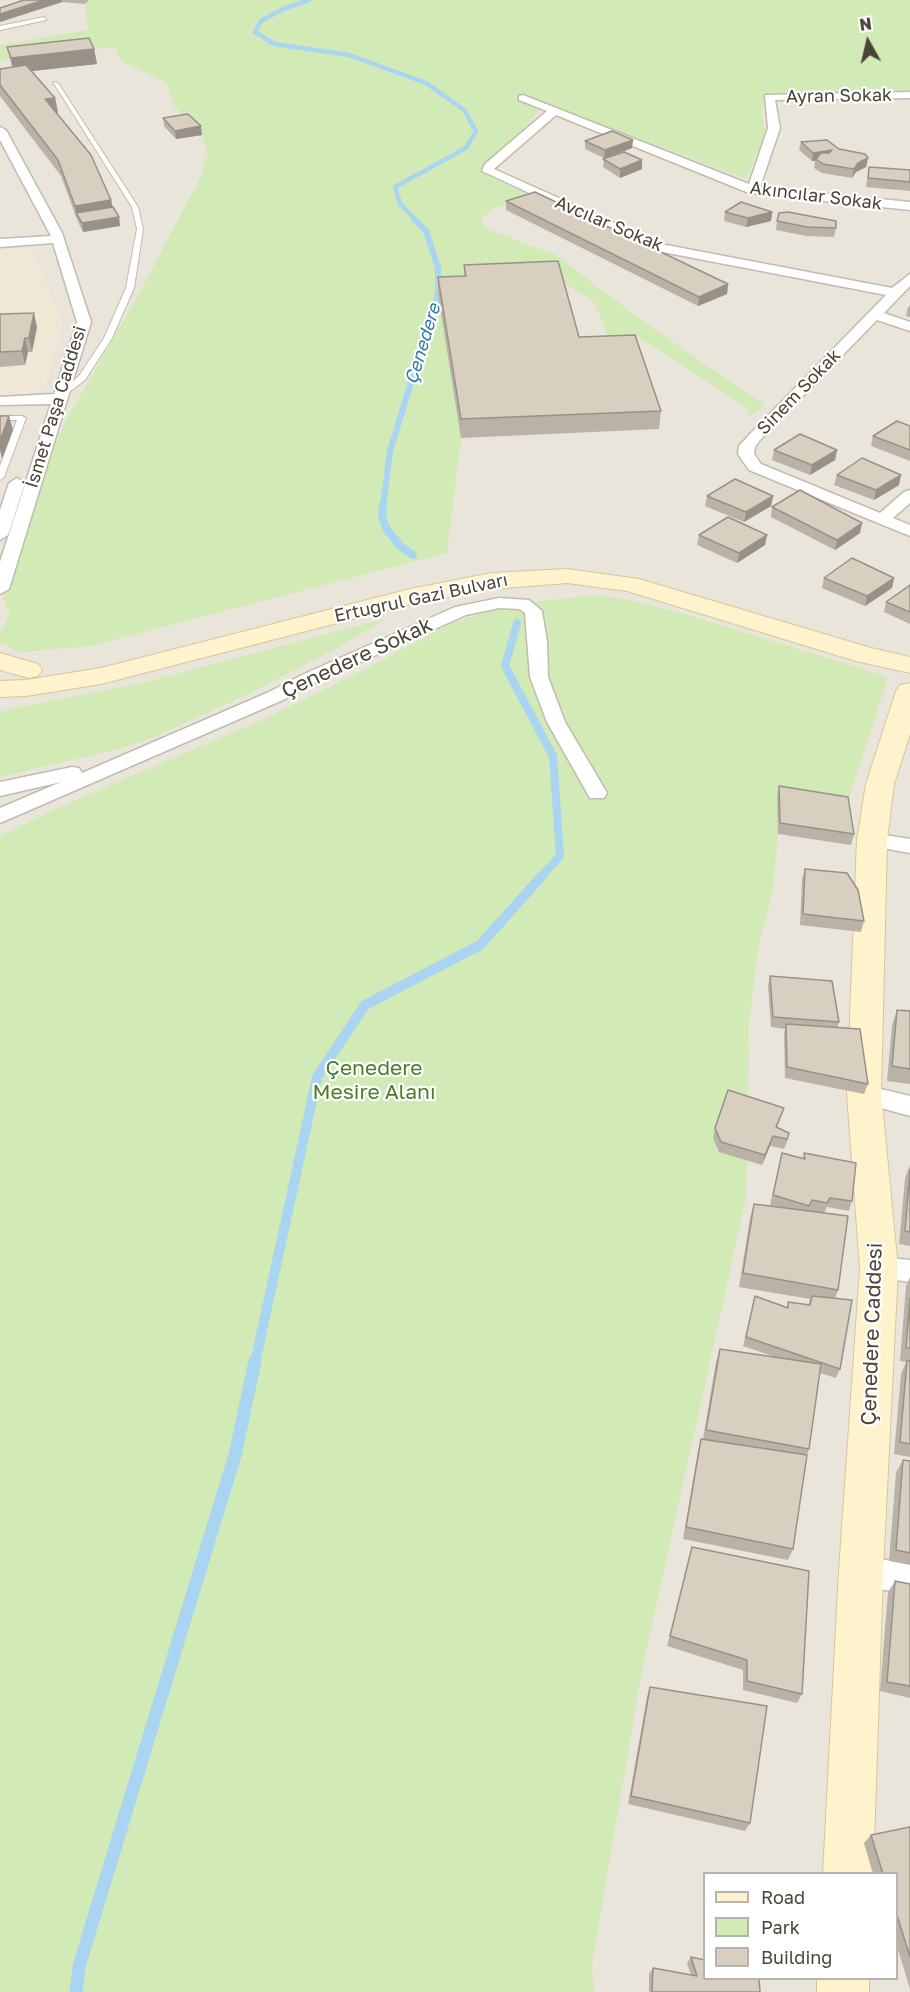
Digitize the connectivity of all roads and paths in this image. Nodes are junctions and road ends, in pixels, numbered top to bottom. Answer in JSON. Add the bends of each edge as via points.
{"nodes":[{"id":1,"x":44,"y":19,"type":"dead end"},
{"id":2,"x":0,"y":28,"type":"edge"},
{"id":3,"x":55,"y":83,"type":"dead end"},
{"id":4,"x":910,"y":95,"type":"edge"},
{"id":5,"x":523,"y":98,"type":"dead end"},
{"id":6,"x":554,"y":111,"type":"junction"},
{"id":7,"x":0,"y":130,"type":"edge"},
{"id":8,"x":0,"y":154,"type":"edge"},
{"id":9,"x":753,"y":190,"type":"junction"},
{"id":10,"x":910,"y":206,"type":"edge"},
{"id":11,"x":51,"y":240,"type":"junction"},
{"id":12,"x":0,"y":243,"type":"edge"},
{"id":13,"x":910,"y":278,"type":"edge"},
{"id":14,"x":895,"y":294,"type":"junction"},
{"id":15,"x":874,"y":314,"type":"junction"},
{"id":16,"x":910,"y":327,"type":"edge"},
{"id":17,"x":60,"y":397,"type":"junction"},
{"id":18,"x":44,"y":400,"type":"junction"},
{"id":19,"x":0,"y":401,"type":"edge"},
{"id":20,"x":0,"y":418,"type":"edge"},
{"id":21,"x":33,"y":434,"type":"dead end"},
{"id":22,"x":22,"y":468,"type":"dead end"},
{"id":23,"x":0,"y":475,"type":"edge"},
{"id":24,"x":910,"y":495,"type":"edge"},
{"id":25,"x":882,"y":519,"type":"junction"},
{"id":26,"x":910,"y":531,"type":"edge"},
{"id":27,"x":0,"y":535,"type":"edge"},
{"id":28,"x":0,"y":590,"type":"edge"},
{"id":29,"x":910,"y":645,"type":"edge"},
{"id":30,"x":0,"y":661,"type":"edge"},
{"id":31,"x":910,"y":665,"type":"edge"},
{"id":32,"x":0,"y":672,"type":"edge"},
{"id":33,"x":18,"y":682,"type":"edge"},
{"id":34,"x":910,"y":691,"type":"edge"},
{"id":35,"x":0,"y":696,"type":"edge"},
{"id":36,"x":137,"y":756,"type":"junction"},
{"id":37,"x":0,"y":789,"type":"edge"},
{"id":38,"x":597,"y":793,"type":"dead end"},
{"id":39,"x":0,"y":816,"type":"edge"},
{"id":40,"x":872,"y":840,"type":"junction"},
{"id":41,"x":910,"y":846,"type":"edge"},
{"id":42,"x":864,"y":1095,"type":"junction"},
{"id":43,"x":910,"y":1106,"type":"edge"},
{"id":44,"x":894,"y":1269,"type":"edge"},
{"id":45,"x":861,"y":1571,"type":"junction"},
{"id":46,"x":910,"y":1579,"type":"edge"},
{"id":47,"x":848,"y":1872,"type":"edge"}],
"edges":[{"from":1,"to":2,"type":"lane"},
{"from":3,"to":17,"type":"lane","via":[[135,207],[140,229],[130,288],[108,339],[82,378]]},
{"from":4,"to":9,"type":"street","name":"Ayran Sokak","via":[[769,97],[774,128]]},
{"from":5,"to":6,"type":"street","name":"Akıncılar Sokak"},
{"from":6,"to":9,"type":"street","name":"Akıncılar Sokak"},
{"from":6,"to":14,"type":"street","name":"Avcılar Sokak","via":[[489,166],[488,171],[657,248]]},
{"from":7,"to":11,"type":"street","name":"İsmet Paşa Caddesi"},
{"from":8,"to":11,"type":"street","name":"İsmet Paşa Caddesi"},
{"from":9,"to":10,"type":"street","name":"Akıncılar Sokak"},
{"from":11,"to":12,"type":"street"},
{"from":11,"to":17,"type":"street","name":"İsmet Paşa Caddesi","via":[[84,322]]},
{"from":11,"to":18,"type":"street","name":"İsmet Paşa Caddesi","via":[[71,322]]},
{"from":13,"to":14,"type":"street","name":"Sinem Sokak"},
{"from":14,"to":15,"type":"street","name":"Sinem Sokak"},
{"from":15,"to":16,"type":"street"},
{"from":15,"to":25,"type":"street","name":"Sinem Sokak","via":[[755,437],[746,454],[755,467]]},
{"from":17,"to":18,"type":"street"},
{"from":17,"to":28,"type":"street","name":"İsmet Paşa Caddesi"},
{"from":18,"to":19,"type":"street"},
{"from":18,"to":21,"type":"street","name":"İsmet Paşa Caddesi"},
{"from":20,"to":23,"type":"lane","via":[[22,418]]},
{"from":22,"to":27,"type":"street","name":"İsmet Paşa Caddesi"},
{"from":24,"to":25,"type":"street"},
{"from":25,"to":26,"type":"street","name":"Sinem Sokak"},
{"from":29,"to":33,"type":"main road","name":"Ertuğrul Gazi Bulvarı","via":[[842,632],[629,568],[570,560],[532,561],[444,571]]},
{"from":30,"to":33,"type":"main road"},
{"from":31,"to":33,"type":"main road","name":"Ertuğrul Gazi Bulvarı","via":[[630,584],[578,577],[532,577],[410,597],[147,666]]},
{"from":32,"to":33,"type":"main road","name":"Ertuğrul Gazi Bulvarı"},
{"from":33,"to":35,"type":"main road"},
{"from":34,"to":40,"type":"main road","name":"Çenedere Caddesi","via":[[880,784]]},
{"from":36,"to":37,"type":"street","name":"Çenedere Sokak"},
{"from":36,"to":38,"type":"street","name":"Çenedere Sokak","via":[[462,611],[499,603],[523,604],[532,612],[540,677],[556,722]]},
{"from":36,"to":39,"type":"street","name":"Çenedere Sokak"},
{"from":40,"to":41,"type":"street"},
{"from":40,"to":42,"type":"main road","name":"Çenedere Caddesi"},
{"from":42,"to":43,"type":"street"},
{"from":42,"to":44,"type":"main road","name":"Çenedere Caddesi"},
{"from":44,"to":45,"type":"main road","name":"Çenedere Caddesi"},
{"from":45,"to":46,"type":"street"},
{"from":45,"to":47,"type":"main road","name":"Çenedere Caddesi"}]}
